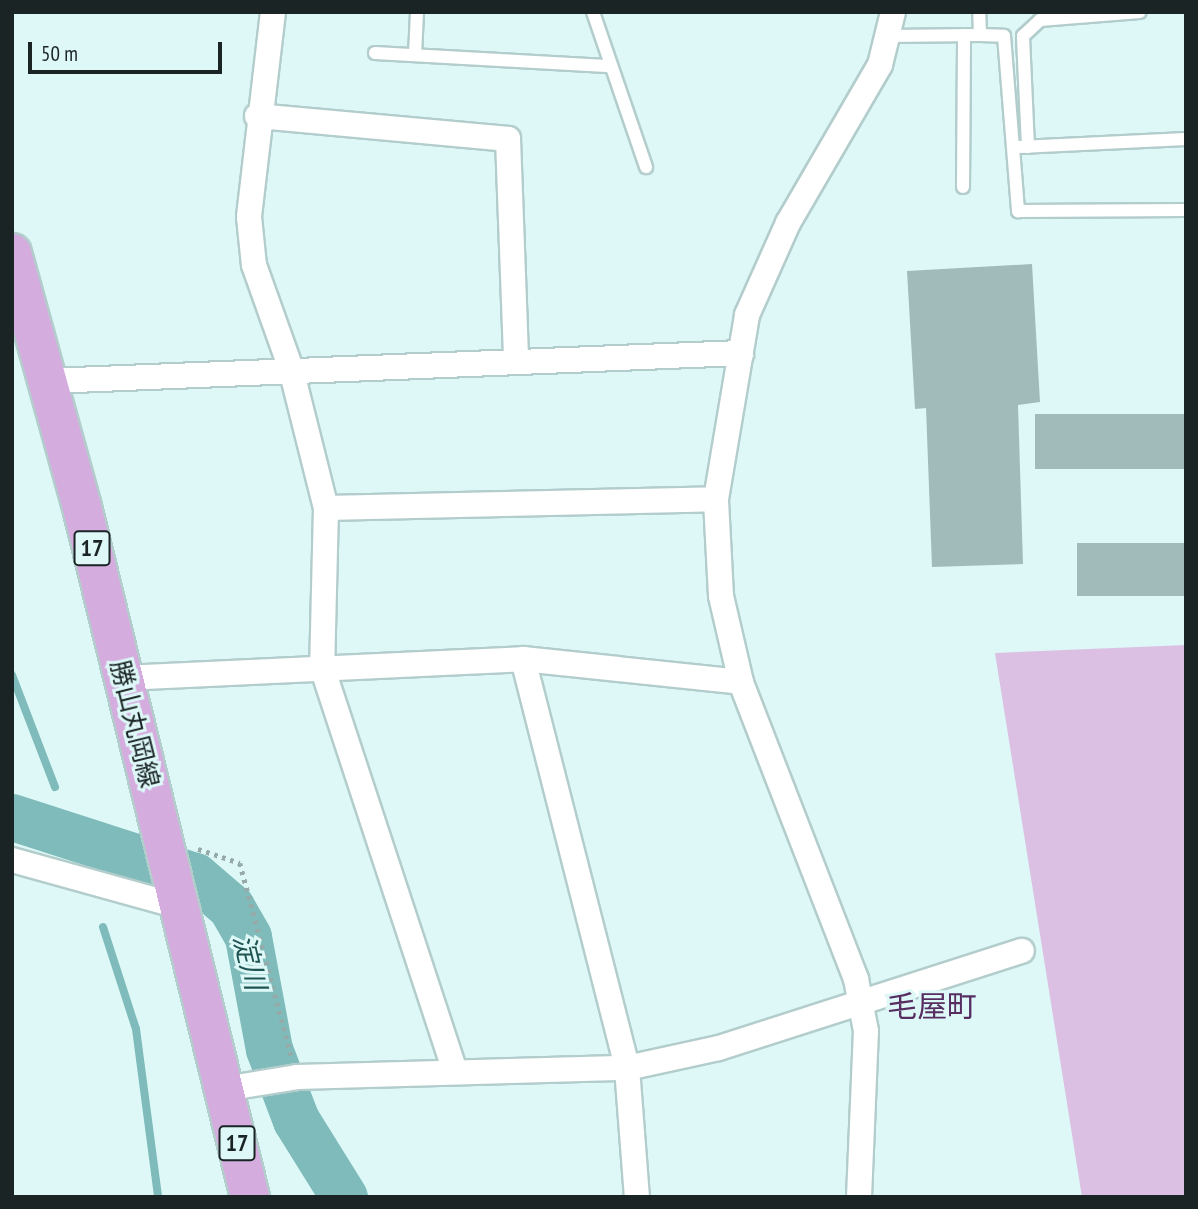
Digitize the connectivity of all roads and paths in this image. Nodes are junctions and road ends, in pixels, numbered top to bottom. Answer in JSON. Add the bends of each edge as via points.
{"nodes":[{"id":1,"x":272,"y":12,"type":"edge"},
{"id":2,"x":417,"y":12,"type":"edge"},
{"id":3,"x":593,"y":12,"type":"edge"},
{"id":4,"x":979,"y":12,"type":"edge"},
{"id":5,"x":1140,"y":12,"type":"edge"},
{"id":6,"x":890,"y":24,"type":"edge"},
{"id":7,"x":964,"y":35,"type":"junction"},
{"id":8,"x":980,"y":35,"type":"junction"},
{"id":9,"x":375,"y":53,"type":"dead end"},
{"id":10,"x":415,"y":55,"type":"junction"},
{"id":11,"x":611,"y":66,"type":"junction"},
{"id":12,"x":257,"y":116,"type":"junction"},
{"id":13,"x":1186,"y":139,"type":"edge"},
{"id":14,"x":1028,"y":146,"type":"junction"},
{"id":15,"x":1013,"y":147,"type":"junction"},
{"id":16,"x":646,"y":167,"type":"dead end"},
{"id":17,"x":963,"y":187,"type":"dead end"},
{"id":18,"x":1186,"y":210,"type":"edge"},
{"id":19,"x":12,"y":253,"type":"edge"},
{"id":20,"x":741,"y":353,"type":"junction"},
{"id":21,"x":516,"y":361,"type":"junction"},
{"id":22,"x":291,"y":369,"type":"junction"},
{"id":23,"x":50,"y":381,"type":"junction"},
{"id":24,"x":716,"y":499,"type":"junction"},
{"id":25,"x":326,"y":508,"type":"junction"},
{"id":26,"x":523,"y":659,"type":"junction"},
{"id":27,"x":322,"y":667,"type":"junction"},
{"id":28,"x":123,"y":678,"type":"junction"},
{"id":29,"x":741,"y":682,"type":"junction"},
{"id":30,"x":165,"y":841,"type":"junction"},
{"id":31,"x":12,"y":860,"type":"edge"},
{"id":32,"x":180,"y":899,"type":"junction"},
{"id":33,"x":1021,"y":951,"type":"dead end"},
{"id":34,"x":861,"y":1005,"type":"junction"},
{"id":35,"x":627,"y":1068,"type":"junction"},
{"id":36,"x":455,"y":1072,"type":"junction"},
{"id":37,"x":297,"y":1077,"type":"junction"},
{"id":38,"x":235,"y":1087,"type":"junction"},
{"id":39,"x":250,"y":1197,"type":"edge"},
{"id":40,"x":636,"y":1197,"type":"edge"},
{"id":41,"x":859,"y":1197,"type":"edge"}],
"edges":[{"from":1,"to":12,"type":"street"},
{"from":2,"to":10,"type":"lane"},
{"from":3,"to":11,"type":"lane"},
{"from":4,"to":8,"type":"lane"},
{"from":5,"to":14,"type":"lane","via":[[1040,20],[1023,36]]},
{"from":6,"to":7,"type":"lane"},
{"from":6,"to":20,"type":"street","via":[[863,99],[788,223],[747,315]]},
{"from":7,"to":8,"type":"lane"},
{"from":7,"to":17,"type":"lane"},
{"from":8,"to":15,"type":"lane","via":[[1004,36]]},
{"from":9,"to":10,"type":"lane"},
{"from":10,"to":11,"type":"lane"},
{"from":11,"to":16,"type":"lane"},
{"from":12,"to":21,"type":"street","via":[[508,139]]},
{"from":12,"to":22,"type":"street","via":[[249,217],[254,265]]},
{"from":13,"to":14,"type":"lane"},
{"from":14,"to":15,"type":"lane"},
{"from":15,"to":18,"type":"lane","via":[[1018,211]]},
{"from":19,"to":23,"type":"main road","name":"勝山丸岡線","number":"17"},
{"from":20,"to":21,"type":"street"},
{"from":20,"to":24,"type":"street"},
{"from":21,"to":22,"type":"street"},
{"from":22,"to":23,"type":"street"},
{"from":22,"to":25,"type":"street"},
{"from":23,"to":28,"type":"main road","name":"勝山丸岡線","number":"17"},
{"from":24,"to":25,"type":"street"},
{"from":24,"to":29,"type":"street","via":[[721,596]]},
{"from":25,"to":27,"type":"street"},
{"from":26,"to":27,"type":"street"},
{"from":26,"to":29,"type":"street"},
{"from":26,"to":35,"type":"street"},
{"from":27,"to":28,"type":"street"},
{"from":27,"to":36,"type":"street"},
{"from":28,"to":30,"type":"main road","name":"勝山丸岡線","number":"17"},
{"from":29,"to":34,"type":"street"},
{"from":30,"to":32,"type":"main road","name":"勝山丸岡線","number":"17"},
{"from":30,"to":37,"type":"path","via":[[240,863]]},
{"from":31,"to":32,"type":"street"},
{"from":32,"to":38,"type":"main road","name":"勝山丸岡線","number":"17"},
{"from":33,"to":34,"type":"street"},
{"from":34,"to":35,"type":"street","via":[[719,1048]]},
{"from":34,"to":41,"type":"street","via":[[866,1031]]},
{"from":35,"to":36,"type":"street"},
{"from":35,"to":40,"type":"street"},
{"from":36,"to":37,"type":"street"},
{"from":37,"to":38,"type":"street"},
{"from":38,"to":39,"type":"main road","name":"勝山丸岡線","number":"17"}]}
